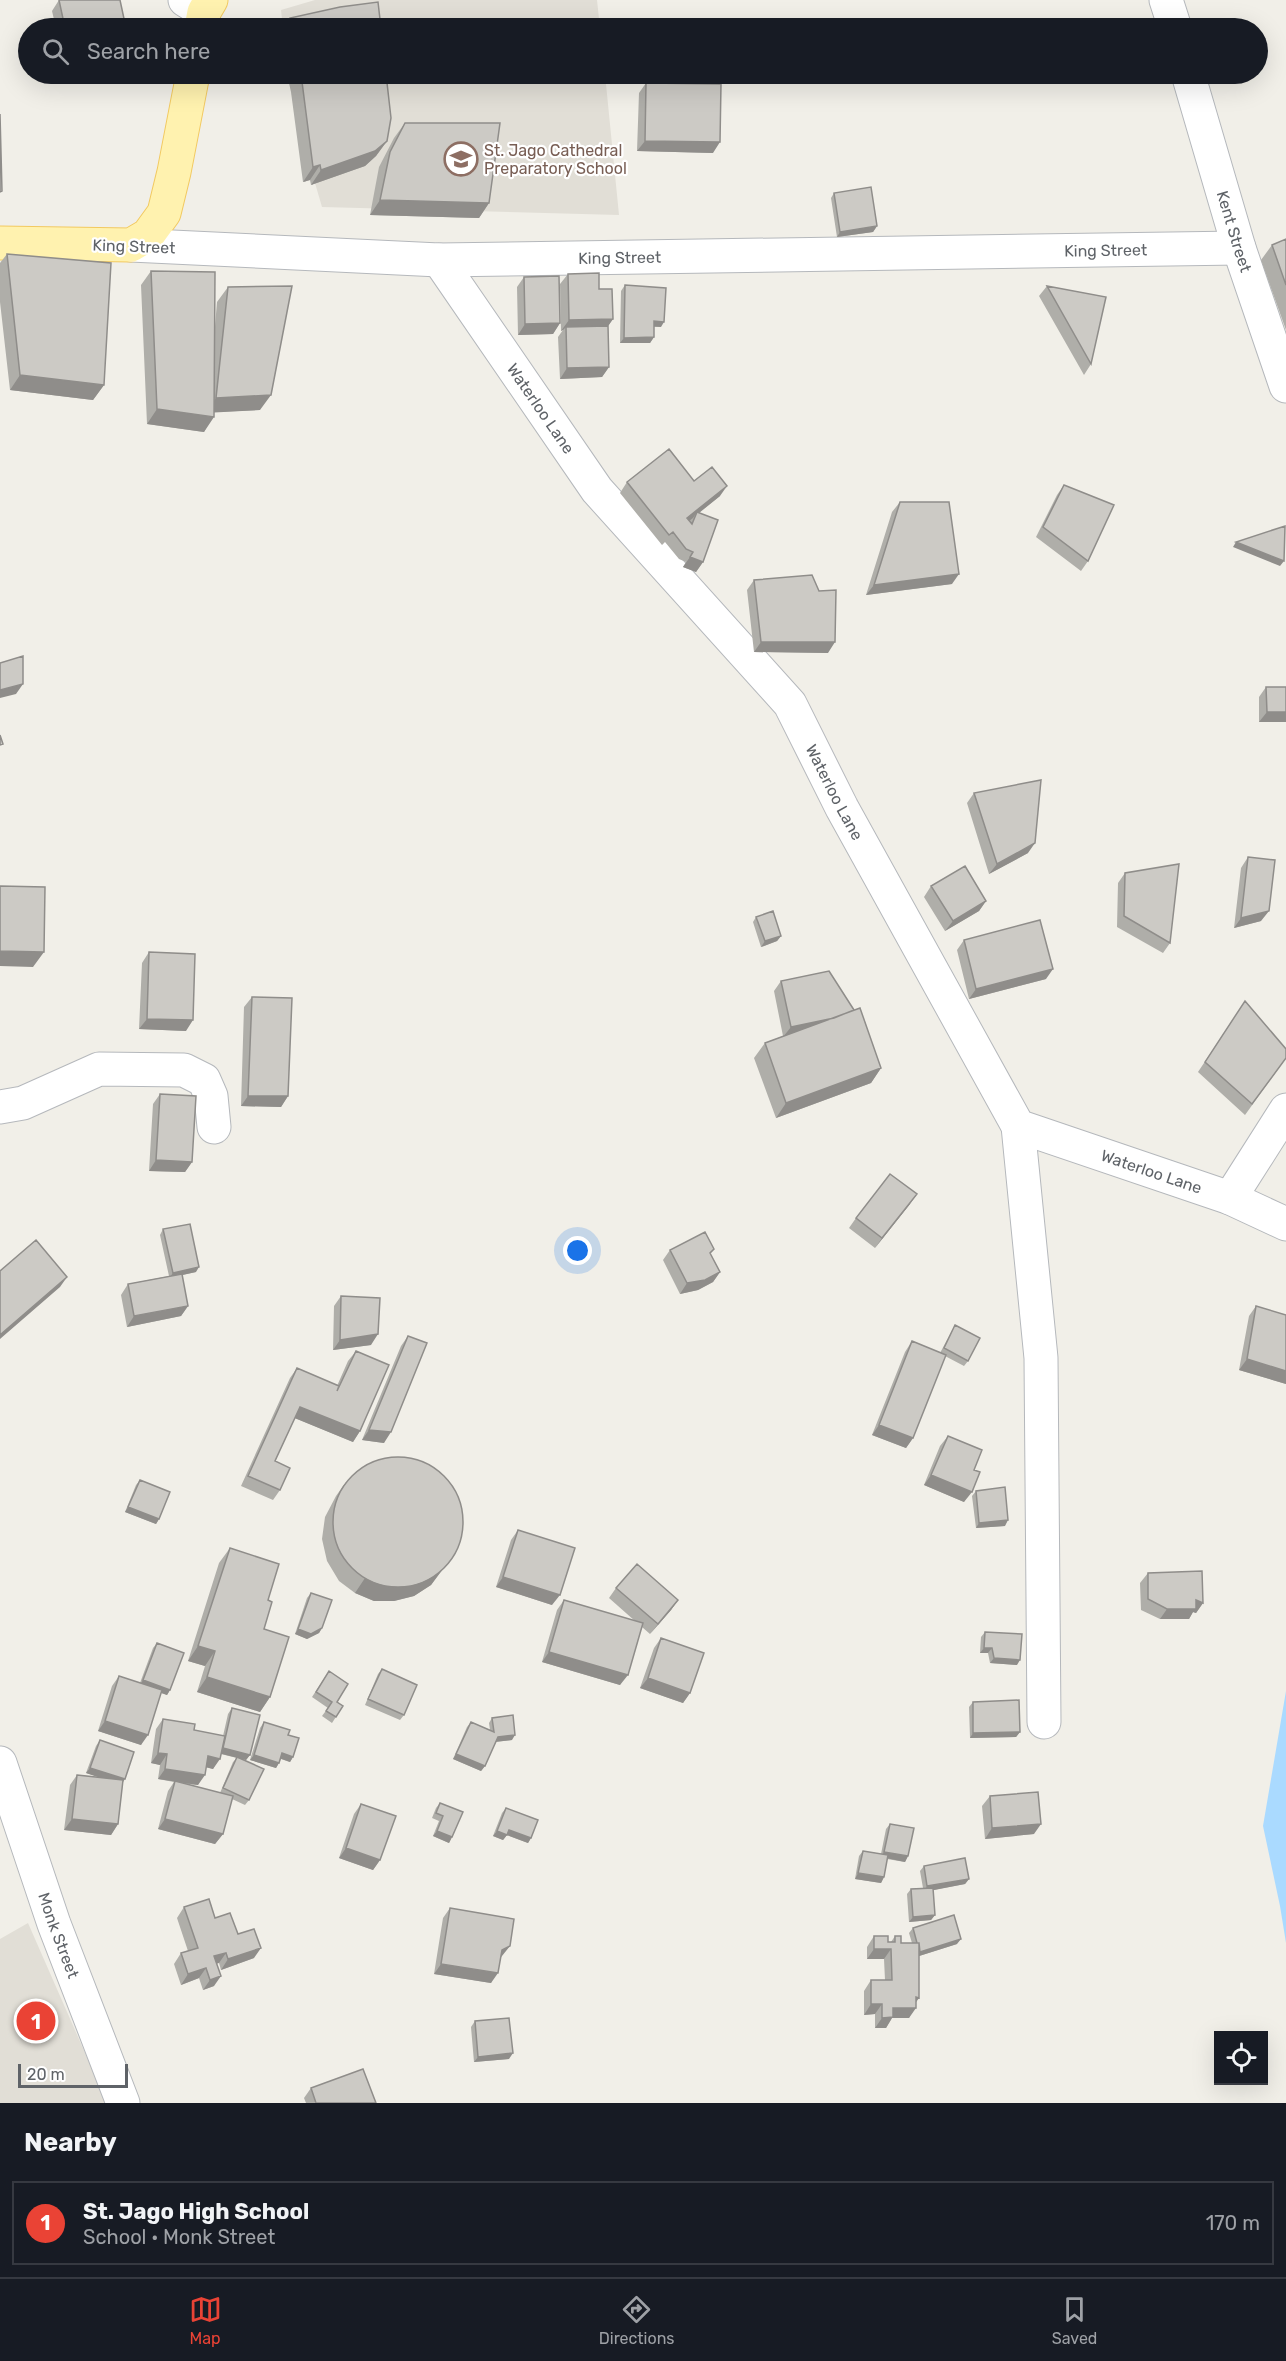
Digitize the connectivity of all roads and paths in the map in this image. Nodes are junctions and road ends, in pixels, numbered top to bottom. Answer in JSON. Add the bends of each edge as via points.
{"nodes":[{"id":1,"x":1167,"y":0,"type":"edge"},
{"id":2,"x":1172,"y":18,"type":"edge"},
{"id":3,"x":191,"y":84,"type":"edge"},
{"id":4,"x":1191,"y":84,"type":"edge"},
{"id":5,"x":0,"y":243,"type":"edge"},
{"id":6,"x":131,"y":245,"type":"junction"},
{"id":7,"x":1239,"y":248,"type":"junction"},
{"id":8,"x":439,"y":260,"type":"junction"},
{"id":9,"x":1286,"y":386,"type":"edge"},
{"id":10,"x":0,"y":1107,"type":"edge"},
{"id":11,"x":1286,"y":1110,"type":"edge"},
{"id":12,"x":1018,"y":1126,"type":"junction"},
{"id":13,"x":214,"y":1127,"type":"dead end"},
{"id":14,"x":1230,"y":1198,"type":"junction"},
{"id":15,"x":1286,"y":1224,"type":"edge"},
{"id":16,"x":1044,"y":1722,"type":"dead end"},
{"id":17,"x":0,"y":1763,"type":"edge"},
{"id":18,"x":123,"y":2103,"type":"edge"}],
"edges":[{"from":1,"to":2,"type":"street"},
{"from":3,"to":6,"type":"main road","via":[[164,213],[147,235]]},
{"from":4,"to":7,"type":"street","name":"Kent Street"},
{"from":5,"to":6,"type":"main road","name":"King Street"},
{"from":6,"to":8,"type":"street","name":"King Street"},
{"from":7,"to":8,"type":"street","name":"King Street"},
{"from":7,"to":9,"type":"street","name":"Kent Street"},
{"from":8,"to":12,"type":"street","name":"Waterloo Lane","via":[[597,490],[790,704],[842,808]]},
{"from":10,"to":13,"type":"street","via":[[23,1103],[99,1068],[184,1070],[204,1080],[211,1096]]},
{"from":11,"to":14,"type":"street"},
{"from":12,"to":14,"type":"street","name":"Waterloo Lane"},
{"from":12,"to":16,"type":"street","via":[[1041,1358]]},
{"from":14,"to":15,"type":"street","name":"Waterloo Lane"},
{"from":17,"to":18,"type":"street","name":"Monk Street","via":[[54,1924]]}]}
